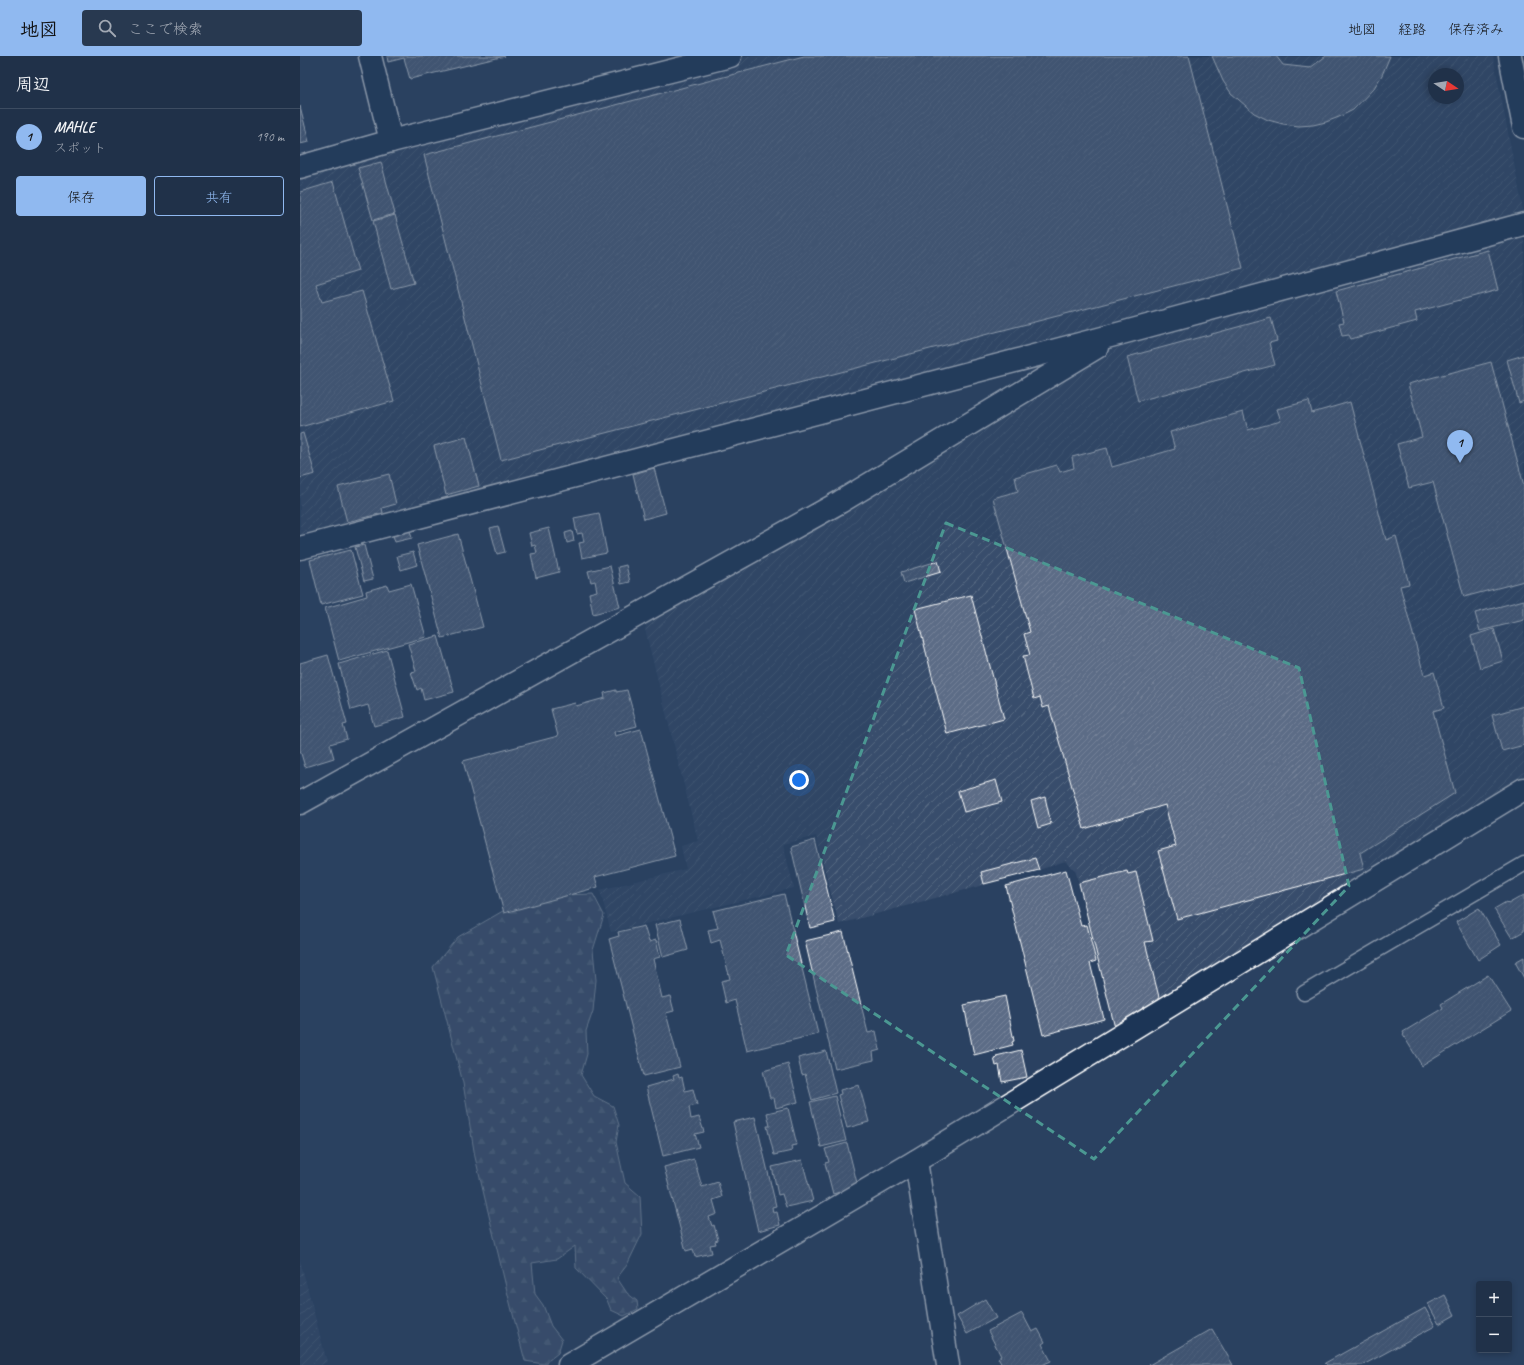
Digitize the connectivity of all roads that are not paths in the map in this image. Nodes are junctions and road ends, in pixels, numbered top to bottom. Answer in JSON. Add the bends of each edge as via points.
{"nodes":[{"id":1,"x":370,"y":56,"type":"edge"},
{"id":2,"x":730,"y":56,"type":"edge"},
{"id":3,"x":1510,"y":56,"type":"edge"},
{"id":4,"x":1520,"y":87,"type":"edge"},
{"id":5,"x":1524,"y":127,"type":"edge"},
{"id":6,"x":391,"y":141,"type":"junction"},
{"id":7,"x":300,"y":167,"type":"edge"},
{"id":8,"x":1524,"y":224,"type":"edge"},
{"id":9,"x":1118,"y":334,"type":"junction"},
{"id":10,"x":300,"y":548,"type":"edge"},
{"id":11,"x":1524,"y":789,"type":"edge"},
{"id":12,"x":300,"y":803,"type":"edge"},
{"id":13,"x":1524,"y":864,"type":"edge"},
{"id":14,"x":1304,"y":993,"type":"dead end"},
{"id":15,"x":916,"y":1161,"type":"junction"},
{"id":16,"x":569,"y":1365,"type":"edge"},
{"id":17,"x":948,"y":1365,"type":"edge"}],
"edges":[{"from":1,"to":6,"type":"street"},
{"from":2,"to":6,"type":"street"},
{"from":3,"to":4,"type":"street"},
{"from":4,"to":5,"type":"street"},
{"from":6,"to":7,"type":"street"},
{"from":8,"to":9,"type":"street"},
{"from":9,"to":10,"type":"street"},
{"from":9,"to":12,"type":"street","via":[[840,502]]},
{"from":11,"to":15,"type":"street"},
{"from":13,"to":14,"type":"lane"},
{"from":15,"to":16,"type":"street"},
{"from":15,"to":17,"type":"street"}]}
